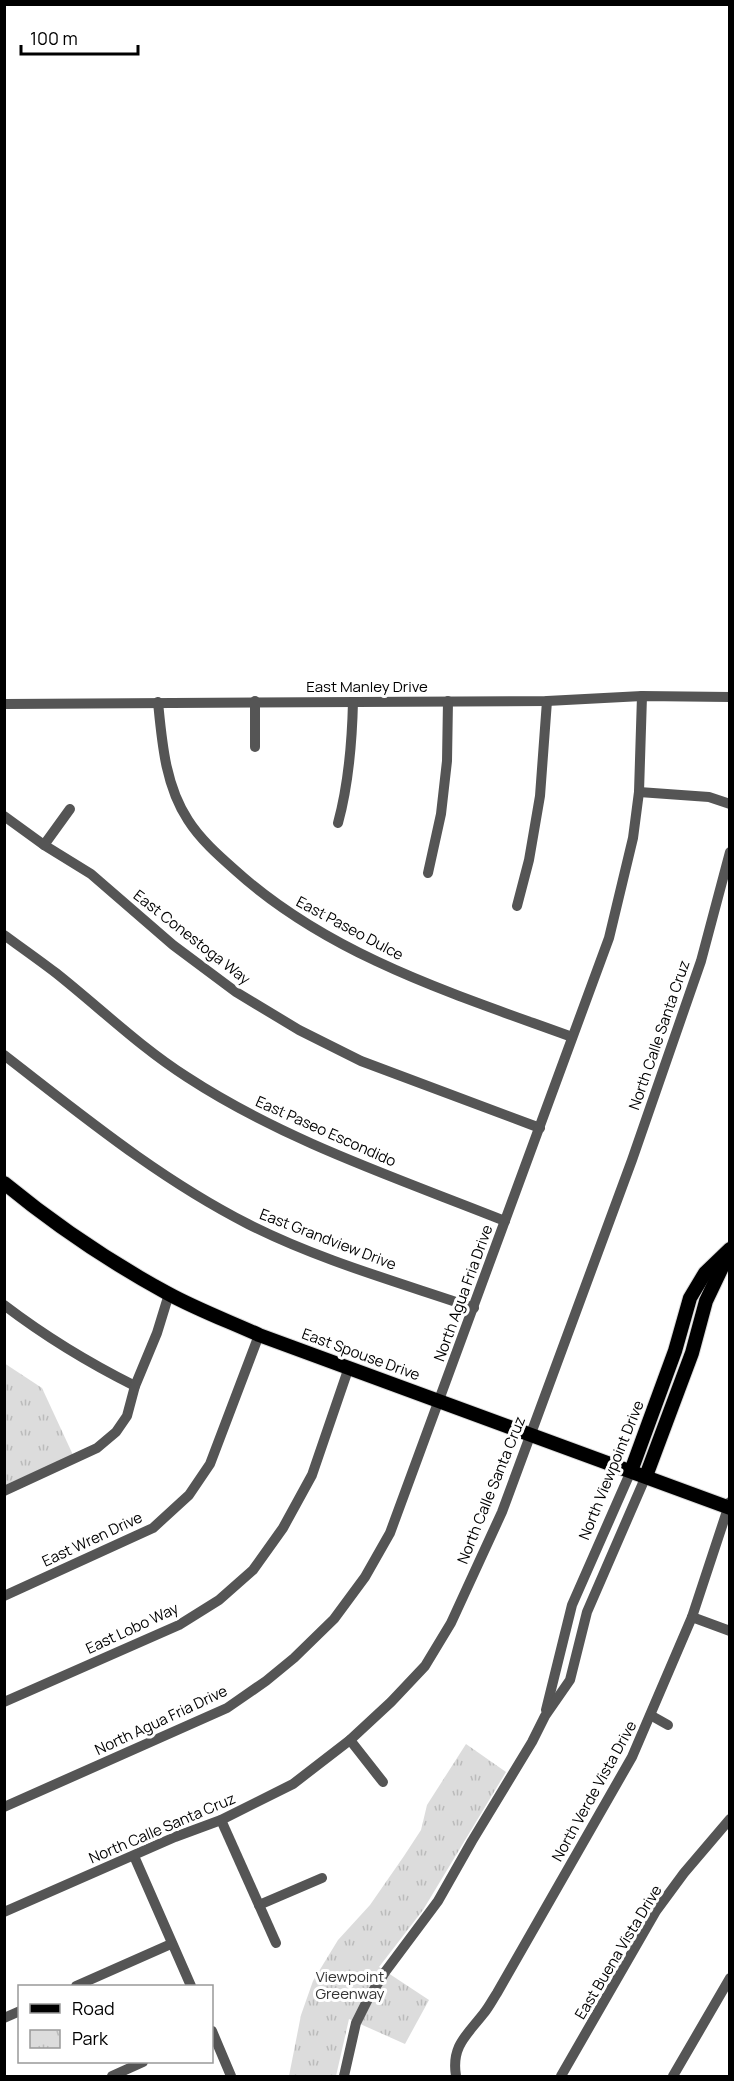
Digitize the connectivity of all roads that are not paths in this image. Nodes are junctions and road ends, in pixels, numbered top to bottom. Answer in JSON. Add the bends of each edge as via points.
{"nodes":[{"id":1,"x":642,"y":696,"type":"junction"},
{"id":2,"x":729,"y":697,"type":"edge"},
{"id":3,"x":448,"y":701,"type":"junction"},
{"id":4,"x":547,"y":701,"type":"junction"},
{"id":5,"x":158,"y":702,"type":"junction"},
{"id":6,"x":255,"y":702,"type":"junction"},
{"id":7,"x":353,"y":702,"type":"junction"},
{"id":8,"x":4,"y":704,"type":"edge"},
{"id":9,"x":255,"y":747,"type":"dead end"},
{"id":10,"x":639,"y":792,"type":"junction"},
{"id":11,"x":729,"y":804,"type":"edge"},
{"id":12,"x":69,"y":809,"type":"dead end"},
{"id":13,"x":4,"y":816,"type":"edge"},
{"id":14,"x":338,"y":823,"type":"dead end"},
{"id":15,"x":44,"y":845,"type":"junction"},
{"id":16,"x":729,"y":852,"type":"edge"},
{"id":17,"x":428,"y":873,"type":"dead end"},
{"id":18,"x":517,"y":906,"type":"dead end"},
{"id":19,"x":4,"y":936,"type":"edge"},
{"id":20,"x":572,"y":1037,"type":"junction"},
{"id":21,"x":4,"y":1055,"type":"edge"},
{"id":22,"x":540,"y":1128,"type":"junction"},
{"id":23,"x":4,"y":1183,"type":"edge"},
{"id":24,"x":505,"y":1221,"type":"junction"},
{"id":25,"x":729,"y":1251,"type":"edge"},
{"id":26,"x":169,"y":1294,"type":"junction"},
{"id":27,"x":4,"y":1305,"type":"edge"},
{"id":28,"x":474,"y":1308,"type":"junction"},
{"id":29,"x":259,"y":1335,"type":"junction"},
{"id":30,"x":349,"y":1367,"type":"junction"},
{"id":31,"x":135,"y":1386,"type":"junction"},
{"id":32,"x":439,"y":1401,"type":"junction"},
{"id":33,"x":529,"y":1436,"type":"junction"},
{"id":34,"x":631,"y":1471,"type":"junction"},
{"id":35,"x":646,"y":1476,"type":"junction"},
{"id":36,"x":4,"y":1491,"type":"edge"},
{"id":37,"x":729,"y":1506,"type":"edge"},
{"id":38,"x":4,"y":1596,"type":"edge"},
{"id":39,"x":692,"y":1617,"type":"junction"},
{"id":40,"x":729,"y":1631,"type":"edge"},
{"id":41,"x":4,"y":1702,"type":"edge"},
{"id":42,"x":544,"y":1716,"type":"junction"},
{"id":43,"x":652,"y":1716,"type":"junction"},
{"id":44,"x":668,"y":1725,"type":"dead end"},
{"id":45,"x":350,"y":1740,"type":"junction"},
{"id":46,"x":383,"y":1782,"type":"dead end"},
{"id":47,"x":4,"y":1806,"type":"edge"},
{"id":48,"x":220,"y":1820,"type":"junction"},
{"id":49,"x":729,"y":1820,"type":"edge"},
{"id":50,"x":134,"y":1856,"type":"junction"},
{"id":51,"x":322,"y":1878,"type":"dead end"},
{"id":52,"x":260,"y":1905,"type":"junction"},
{"id":53,"x":4,"y":1912,"type":"edge"},
{"id":54,"x":276,"y":1943,"type":"dead end"},
{"id":55,"x":171,"y":1944,"type":"junction"},
{"id":56,"x":729,"y":1978,"type":"edge"},
{"id":57,"x":78,"y":1985,"type":"edge"},
{"id":58,"x":191,"y":1985,"type":"edge"},
{"id":59,"x":18,"y":2012,"type":"edge"},
{"id":60,"x":4,"y":2018,"type":"edge"},
{"id":61,"x":213,"y":2034,"type":"edge"},
{"id":62,"x":139,"y":2063,"type":"edge"},
{"id":63,"x":112,"y":2076,"type":"edge"},
{"id":64,"x":231,"y":2076,"type":"edge"},
{"id":65,"x":344,"y":2076,"type":"edge"},
{"id":66,"x":456,"y":2076,"type":"edge"},
{"id":67,"x":561,"y":2076,"type":"edge"},
{"id":68,"x":673,"y":2076,"type":"edge"}],
"edges":[{"from":1,"to":2,"type":"street","name":"East Manley Drive"},
{"from":1,"to":4,"type":"street","name":"East Manley Drive"},
{"from":1,"to":10,"type":"street","name":"North Agua Fria Drive"},
{"from":3,"to":4,"type":"street","name":"East Manley Drive"},
{"from":3,"to":7,"type":"street","name":"East Manley Drive"},
{"from":3,"to":17,"type":"street","via":[[441,814]]},
{"from":4,"to":18,"type":"street","via":[[540,796]]},
{"from":5,"to":6,"type":"street","name":"East Manley Drive"},
{"from":5,"to":8,"type":"street","name":"East Manley Drive"},
{"from":5,"to":20,"type":"street","name":"East Paseo Dulce","via":[[162,746],[171,783],[188,820],[248,882],[290,914],[348,948],[409,977]]},
{"from":6,"to":7,"type":"street","name":"East Manley Drive"},
{"from":6,"to":9,"type":"street"},
{"from":7,"to":14,"type":"street","via":[[348,780]]},
{"from":10,"to":11,"type":"street","via":[[709,797]]},
{"from":10,"to":20,"type":"street","name":"North Agua Fria Drive","via":[[633,838],[612,928]]},
{"from":12,"to":15,"type":"street"},
{"from":13,"to":15,"type":"street","name":"East Conestoga Way"},
{"from":15,"to":22,"type":"street","name":"East Conestoga Way","via":[[91,874],[236,992],[299,1030],[361,1061]]},
{"from":16,"to":33,"type":"street","name":"North Calle Santa Cruz","via":[[701,961]]},
{"from":19,"to":24,"type":"street","name":"East Paseo Escondido","via":[[186,1077],[263,1123]]},
{"from":20,"to":22,"type":"street","name":"North Agua Fria Drive"},
{"from":21,"to":28,"type":"street","name":"East Grandview Drive","via":[[138,1159],[238,1218],[302,1248]]},
{"from":22,"to":24,"type":"street","name":"North Agua Fria Drive"},
{"from":23,"to":26,"type":"main road","name":"East Spouse Drive","via":[[84,1241]]},
{"from":24,"to":28,"type":"street","name":"North Agua Fria Drive"},
{"from":25,"to":34,"type":"main road","name":"North Viewpoint Drive","via":[[705,1273],[690,1298]]},
{"from":25,"to":35,"type":"main road","name":"North Viewpoint Drive","via":[[706,1301],[692,1353]]},
{"from":26,"to":29,"type":"main road","name":"East Spouse Drive"},
{"from":26,"to":31,"type":"street"},
{"from":27,"to":31,"type":"street","via":[[89,1363]]},
{"from":28,"to":32,"type":"street","name":"North Agua Fria Drive"},
{"from":29,"to":30,"type":"main road","name":"East Spouse Drive"},
{"from":29,"to":38,"type":"street","name":"East Wren Drive","via":[[210,1464],[189,1495],[153,1528]]},
{"from":30,"to":32,"type":"main road","name":"East Spouse Drive"},
{"from":30,"to":41,"type":"street","name":"East Lobo Way","via":[[312,1475],[283,1528],[253,1570],[219,1600],[179,1625]]},
{"from":31,"to":36,"type":"street","via":[[127,1416],[97,1448]]},
{"from":32,"to":33,"type":"main road","name":"East Spouse Drive"},
{"from":32,"to":47,"type":"street","name":"North Agua Fria Drive","via":[[390,1533],[365,1577],[334,1619],[294,1658],[227,1708]]},
{"from":33,"to":34,"type":"main road","name":"East Spouse Drive"},
{"from":33,"to":45,"type":"street","name":"North Calle Santa Cruz","via":[[502,1512],[451,1623],[425,1666]]},
{"from":34,"to":35,"type":"main road","name":"East Spouse Drive"},
{"from":34,"to":42,"type":"street","name":"North Viewpoint Drive","via":[[572,1605]]},
{"from":35,"to":37,"type":"main road","name":"East Spouse Drive"},
{"from":35,"to":42,"type":"street","name":"North Viewpoint Drive","via":[[587,1612],[570,1680]]},
{"from":37,"to":39,"type":"street","name":"North Verde Vista Drive"},
{"from":39,"to":40,"type":"street"},
{"from":39,"to":43,"type":"street","name":"North Verde Vista Drive"},
{"from":42,"to":65,"type":"street","name":"North Viewpoint Drive","via":[[438,1901],[368,1999],[356,2023]]},
{"from":43,"to":44,"type":"street"},
{"from":43,"to":66,"type":"street","name":"North Verde Vista Drive","via":[[497,1993],[462,2039],[456,2054]]},
{"from":45,"to":46,"type":"street"},
{"from":45,"to":48,"type":"street","name":"North Calle Santa Cruz","via":[[292,1784]]},
{"from":48,"to":50,"type":"street","name":"North Calle Santa Cruz"},
{"from":48,"to":52,"type":"street"},
{"from":49,"to":67,"type":"street","name":"East Buena Vista Drive","via":[[656,1911]]},
{"from":50,"to":53,"type":"street","name":"North Calle Santa Cruz"},
{"from":50,"to":55,"type":"street"},
{"from":51,"to":52,"type":"street"},
{"from":52,"to":54,"type":"street"},
{"from":55,"to":57,"type":"street"},
{"from":55,"to":58,"type":"street"},
{"from":56,"to":68,"type":"street"},
{"from":59,"to":60,"type":"street"},
{"from":61,"to":64,"type":"street"},
{"from":62,"to":63,"type":"street"}]}
